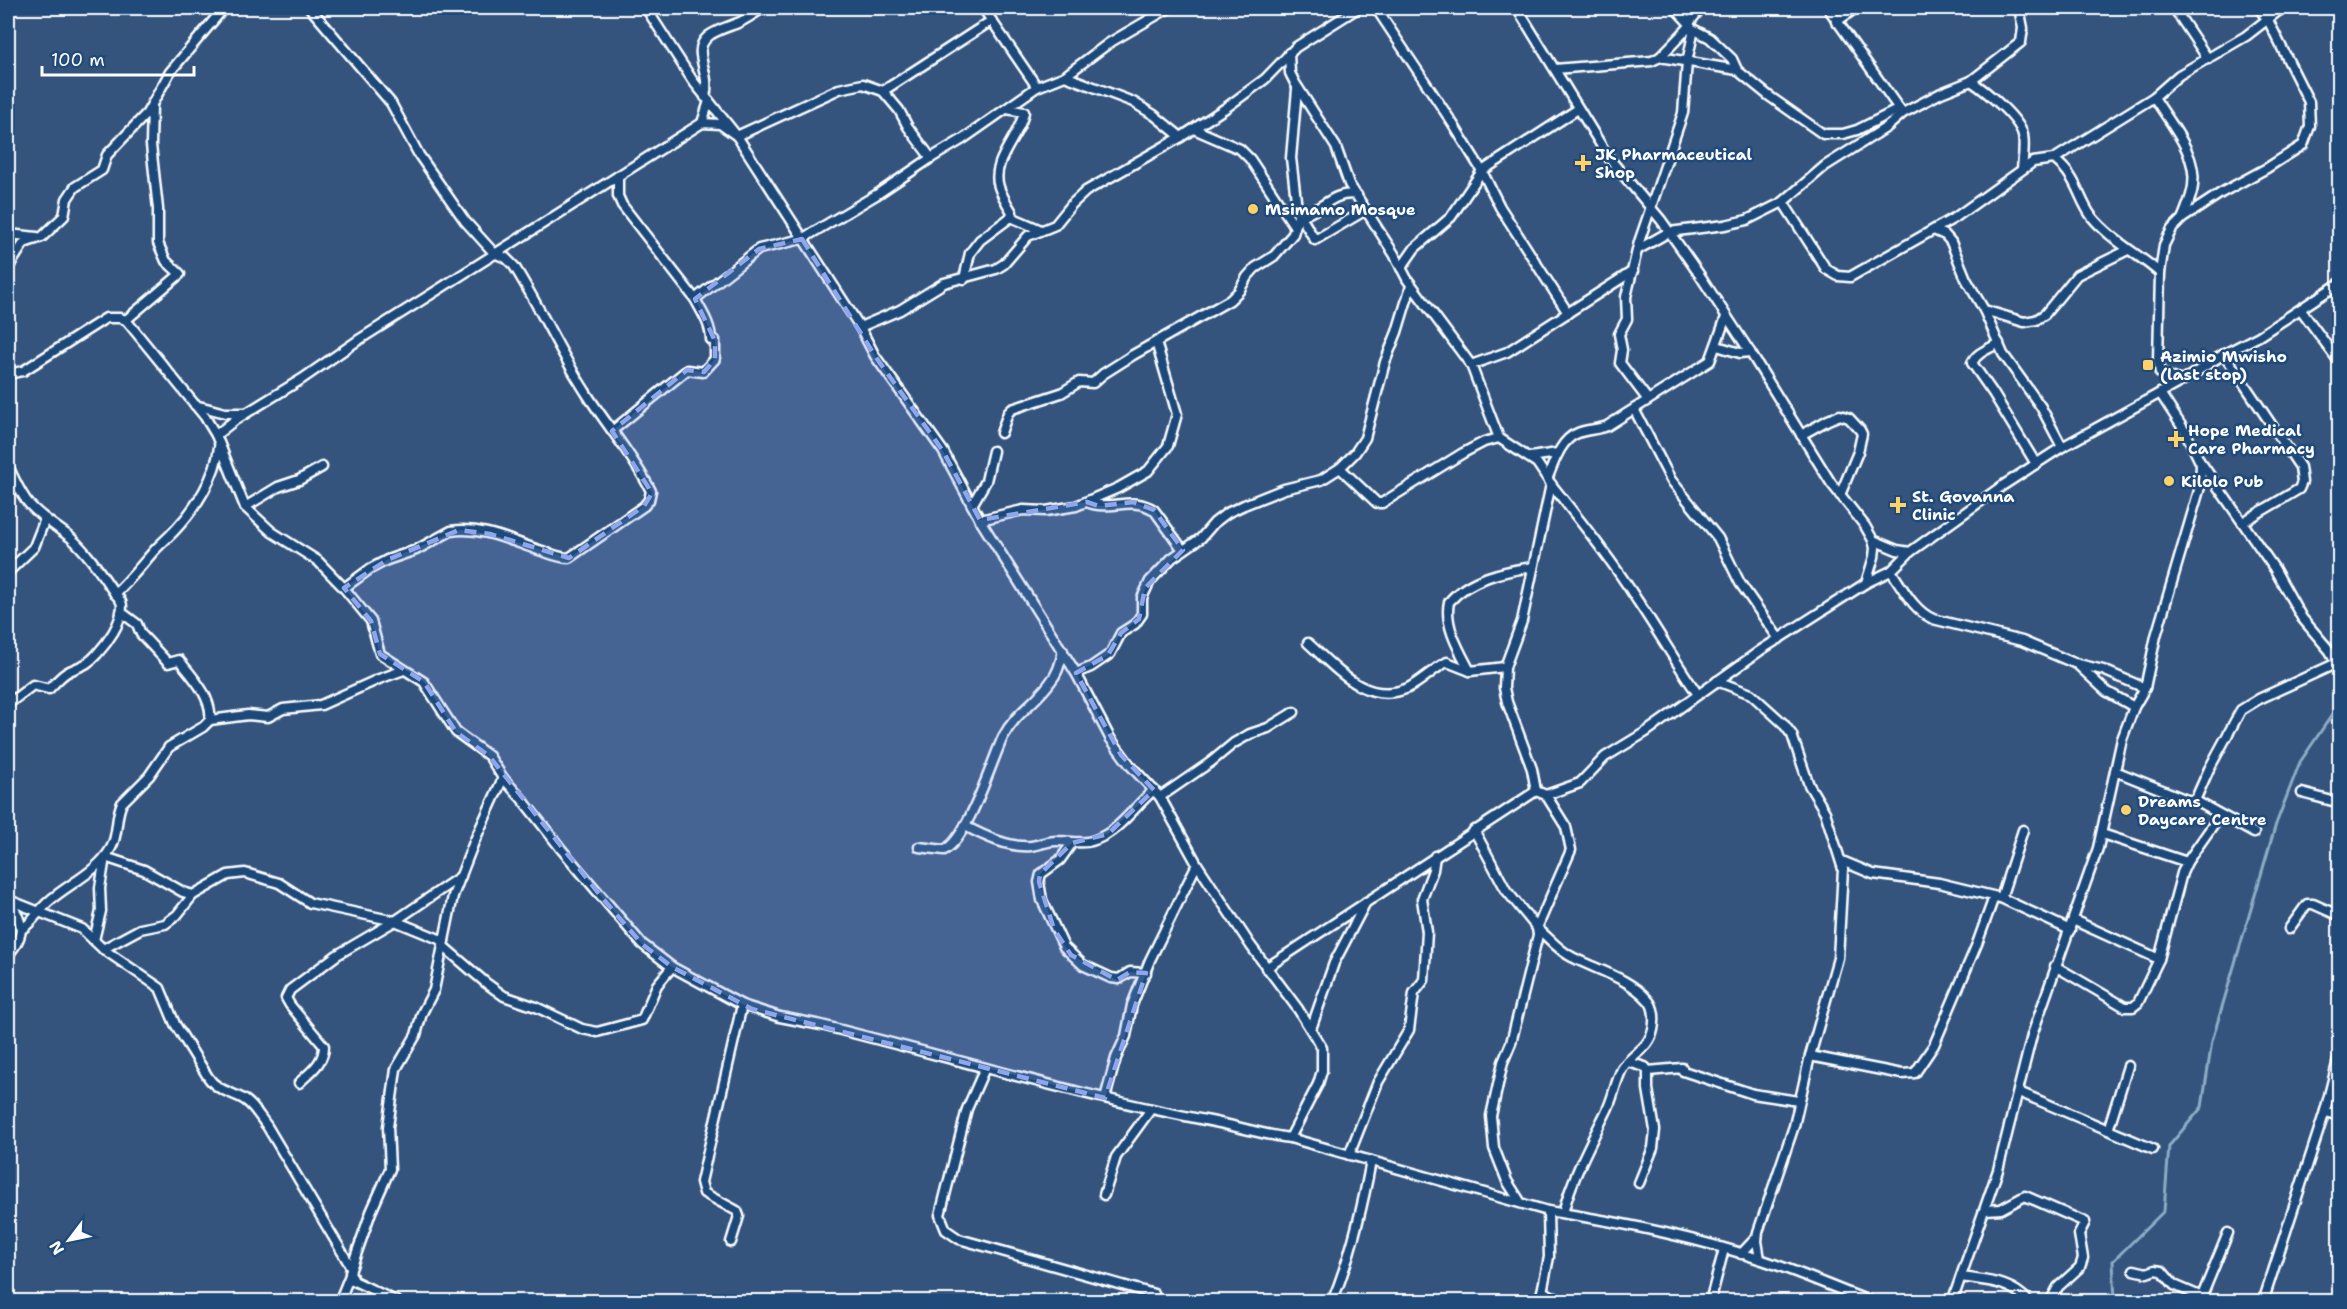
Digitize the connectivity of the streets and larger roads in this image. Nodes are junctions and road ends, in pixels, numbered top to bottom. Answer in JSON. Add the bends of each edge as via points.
{"nodes":[{"id":1,"x":224,"y":8,"type":"edge"},
{"id":2,"x":310,"y":8,"type":"edge"},
{"id":3,"x":646,"y":8,"type":"edge"},
{"id":4,"x":764,"y":8,"type":"edge"},
{"id":5,"x":983,"y":8,"type":"edge"},
{"id":6,"x":1169,"y":8,"type":"edge"},
{"id":7,"x":1358,"y":8,"type":"edge"},
{"id":8,"x":1376,"y":8,"type":"edge"},
{"id":9,"x":1517,"y":8,"type":"edge"},
{"id":10,"x":1675,"y":8,"type":"edge"},
{"id":11,"x":1701,"y":8,"type":"edge"},
{"id":12,"x":1828,"y":8,"type":"edge"},
{"id":13,"x":1856,"y":8,"type":"edge"},
{"id":14,"x":2019,"y":8,"type":"edge"},
{"id":15,"x":2174,"y":8,"type":"edge"},
{"id":16,"x":2259,"y":8,"type":"edge"},
{"id":17,"x":2282,"y":8,"type":"edge"},
{"id":18,"x":2268,"y":20,"type":"junction"},
{"id":19,"x":991,"y":21,"type":"junction"},
{"id":20,"x":1836,"y":22,"type":"junction"},
{"id":21,"x":1690,"y":26,"type":"junction"},
{"id":22,"x":1289,"y":53,"type":"junction"},
{"id":23,"x":1660,"y":57,"type":"junction"},
{"id":24,"x":2208,"y":59,"type":"junction"},
{"id":25,"x":1688,"y":62,"type":"junction"},
{"id":26,"x":1555,"y":69,"type":"junction"},
{"id":27,"x":1737,"y":70,"type":"junction"},
{"id":28,"x":1065,"y":76,"type":"junction"},
{"id":29,"x":1971,"y":81,"type":"junction"},
{"id":30,"x":1037,"y":87,"type":"junction"},
{"id":31,"x":1297,"y":88,"type":"junction"},
{"id":32,"x":883,"y":91,"type":"junction"},
{"id":33,"x":2154,"y":97,"type":"junction"},
{"id":34,"x":707,"y":99,"type":"junction"},
{"id":35,"x":152,"y":103,"type":"junction"},
{"id":36,"x":1007,"y":109,"type":"junction"},
{"id":37,"x":1578,"y":109,"type":"junction"},
{"id":38,"x":1901,"y":111,"type":"junction"},
{"id":39,"x":702,"y":123,"type":"junction"},
{"id":40,"x":1194,"y":129,"type":"junction"},
{"id":41,"x":737,"y":136,"type":"junction"},
{"id":42,"x":1181,"y":137,"type":"junction"},
{"id":43,"x":931,"y":158,"type":"junction"},
{"id":44,"x":2054,"y":159,"type":"junction"},
{"id":45,"x":2022,"y":169,"type":"junction"},
{"id":46,"x":1482,"y":171,"type":"junction"},
{"id":47,"x":618,"y":176,"type":"junction"},
{"id":48,"x":599,"y":188,"type":"junction"},
{"id":49,"x":1357,"y":195,"type":"junction"},
{"id":50,"x":618,"y":196,"type":"junction"},
{"id":51,"x":1783,"y":202,"type":"junction"},
{"id":52,"x":1366,"y":210,"type":"junction"},
{"id":53,"x":1651,"y":210,"type":"junction"},
{"id":54,"x":1011,"y":217,"type":"junction"},
{"id":55,"x":1299,"y":217,"type":"junction"},
{"id":56,"x":2183,"y":218,"type":"junction"},
{"id":57,"x":1295,"y":227,"type":"junction"},
{"id":58,"x":1042,"y":230,"type":"junction"},
{"id":59,"x":1934,"y":230,"type":"junction"},
{"id":60,"x":1669,"y":232,"type":"junction"},
{"id":61,"x":8,"y":234,"type":"edge"},
{"id":62,"x":42,"y":237,"type":"junction"},
{"id":63,"x":802,"y":239,"type":"junction"},
{"id":64,"x":1637,"y":250,"type":"junction"},
{"id":65,"x":2128,"y":250,"type":"junction"},
{"id":66,"x":495,"y":253,"type":"junction"},
{"id":67,"x":8,"y":268,"type":"edge"},
{"id":68,"x":1401,"y":268,"type":"junction"},
{"id":69,"x":1632,"y":271,"type":"junction"},
{"id":70,"x":2160,"y":273,"type":"junction"},
{"id":71,"x":964,"y":279,"type":"junction"},
{"id":72,"x":2340,"y":284,"type":"edge"},
{"id":73,"x":1411,"y":286,"type":"junction"},
{"id":74,"x":695,"y":299,"type":"junction"},
{"id":75,"x":1983,"y":310,"type":"junction"},
{"id":76,"x":2301,"y":310,"type":"junction"},
{"id":77,"x":1568,"y":313,"type":"junction"},
{"id":78,"x":1726,"y":317,"type":"junction"},
{"id":79,"x":126,"y":320,"type":"junction"},
{"id":80,"x":860,"y":327,"type":"junction"},
{"id":81,"x":1156,"y":342,"type":"junction"},
{"id":82,"x":1999,"y":344,"type":"junction"},
{"id":83,"x":1717,"y":346,"type":"junction"},
{"id":84,"x":1750,"y":352,"type":"junction"},
{"id":85,"x":2224,"y":354,"type":"junction"},
{"id":86,"x":2340,"y":363,"type":"edge"},
{"id":87,"x":1471,"y":365,"type":"junction"},
{"id":88,"x":8,"y":374,"type":"edge"},
{"id":89,"x":2182,"y":381,"type":"junction"},
{"id":90,"x":2160,"y":393,"type":"junction"},
{"id":91,"x":1648,"y":400,"type":"junction"},
{"id":92,"x":195,"y":405,"type":"junction"},
{"id":93,"x":1634,"y":409,"type":"junction"},
{"id":94,"x":248,"y":413,"type":"junction"},
{"id":95,"x":612,"y":431,"type":"junction"},
{"id":96,"x":1001,"y":432,"type":"dead end"},
{"id":97,"x":1801,"y":435,"type":"junction"},
{"id":98,"x":1499,"y":438,"type":"junction"},
{"id":99,"x":218,"y":439,"type":"junction"},
{"id":100,"x":2062,"y":447,"type":"junction"},
{"id":101,"x":993,"y":451,"type":"dead end"},
{"id":102,"x":1558,"y":453,"type":"junction"},
{"id":103,"x":1530,"y":457,"type":"junction"},
{"id":104,"x":2036,"y":464,"type":"junction"},
{"id":105,"x":2201,"y":464,"type":"junction"},
{"id":106,"x":8,"y":466,"type":"edge"},
{"id":107,"x":322,"y":467,"type":"dead end"},
{"id":108,"x":1340,"y":468,"type":"junction"},
{"id":109,"x":1550,"y":480,"type":"junction"},
{"id":110,"x":1840,"y":495,"type":"junction"},
{"id":111,"x":1087,"y":502,"type":"junction"},
{"id":112,"x":972,"y":505,"type":"junction"},
{"id":113,"x":245,"y":507,"type":"junction"},
{"id":114,"x":45,"y":519,"type":"junction"},
{"id":115,"x":980,"y":520,"type":"junction"},
{"id":116,"x":2243,"y":522,"type":"junction"},
{"id":117,"x":1873,"y":540,"type":"junction"},
{"id":118,"x":1183,"y":550,"type":"junction"},
{"id":119,"x":1910,"y":552,"type":"junction"},
{"id":120,"x":1533,"y":567,"type":"junction"},
{"id":121,"x":1891,"y":571,"type":"junction"},
{"id":122,"x":8,"y":572,"type":"edge"},
{"id":123,"x":1866,"y":584,"type":"junction"},
{"id":124,"x":344,"y":588,"type":"junction"},
{"id":125,"x":115,"y":594,"type":"junction"},
{"id":126,"x":121,"y":612,"type":"junction"},
{"id":127,"x":1779,"y":639,"type":"junction"},
{"id":128,"x":1308,"y":643,"type":"dead end"},
{"id":129,"x":1063,"y":651,"type":"junction"},
{"id":130,"x":2074,"y":663,"type":"junction"},
{"id":131,"x":2338,"y":666,"type":"edge"},
{"id":132,"x":1505,"y":667,"type":"junction"},
{"id":133,"x":404,"y":670,"type":"junction"},
{"id":134,"x":1470,"y":671,"type":"junction"},
{"id":135,"x":1076,"y":672,"type":"junction"},
{"id":136,"x":1717,"y":681,"type":"junction"},
{"id":137,"x":2145,"y":688,"type":"junction"},
{"id":138,"x":1697,"y":693,"type":"junction"},
{"id":139,"x":8,"y":704,"type":"edge"},
{"id":140,"x":2134,"y":707,"type":"junction"},
{"id":141,"x":1294,"y":712,"type":"dead end"},
{"id":142,"x":210,"y":720,"type":"junction"},
{"id":143,"x":2115,"y":771,"type":"junction"},
{"id":144,"x":503,"y":778,"type":"junction"},
{"id":145,"x":1154,"y":789,"type":"junction"},
{"id":146,"x":1536,"y":791,"type":"junction"},
{"id":147,"x":2302,"y":793,"type":"dead end"},
{"id":148,"x":1546,"y":795,"type":"junction"},
{"id":149,"x":1160,"y":797,"type":"junction"},
{"id":150,"x":2194,"y":800,"type":"junction"},
{"id":151,"x":2340,"y":803,"type":"edge"},
{"id":152,"x":2220,"y":814,"type":"junction"},
{"id":153,"x":965,"y":826,"type":"junction"},
{"id":154,"x":1474,"y":830,"type":"junction"},
{"id":155,"x":2024,"y":830,"type":"dead end"},
{"id":156,"x":2254,"y":833,"type":"dead end"},
{"id":157,"x":2102,"y":834,"type":"junction"},
{"id":158,"x":1072,"y":843,"type":"junction"},
{"id":159,"x":919,"y":847,"type":"dead end"},
{"id":160,"x":1435,"y":856,"type":"junction"},
{"id":161,"x":105,"y":857,"type":"junction"},
{"id":162,"x":1842,"y":861,"type":"junction"},
{"id":163,"x":2187,"y":862,"type":"junction"},
{"id":164,"x":1197,"y":864,"type":"junction"},
{"id":165,"x":461,"y":876,"type":"junction"},
{"id":166,"x":193,"y":895,"type":"junction"},
{"id":167,"x":1997,"y":898,"type":"junction"},
{"id":168,"x":8,"y":899,"type":"edge"},
{"id":169,"x":1366,"y":902,"type":"junction"},
{"id":170,"x":39,"y":912,"type":"junction"},
{"id":171,"x":2340,"y":916,"type":"edge"},
{"id":172,"x":2073,"y":920,"type":"junction"},
{"id":173,"x":394,"y":921,"type":"junction"},
{"id":174,"x":1537,"y":928,"type":"junction"},
{"id":175,"x":2289,"y":928,"type":"dead end"},
{"id":176,"x":22,"y":929,"type":"junction"},
{"id":177,"x":2070,"y":930,"type":"junction"},
{"id":178,"x":94,"y":940,"type":"junction"},
{"id":179,"x":443,"y":943,"type":"junction"},
{"id":180,"x":103,"y":949,"type":"junction"},
{"id":181,"x":8,"y":955,"type":"edge"},
{"id":182,"x":2159,"y":959,"type":"junction"},
{"id":183,"x":2055,"y":966,"type":"junction"},
{"id":184,"x":672,"y":967,"type":"junction"},
{"id":185,"x":1266,"y":968,"type":"junction"},
{"id":186,"x":1146,"y":973,"type":"junction"},
{"id":187,"x":742,"y":1005,"type":"junction"},
{"id":188,"x":1311,"y":1029,"type":"junction"},
{"id":189,"x":2340,"y":1052,"type":"edge"},
{"id":190,"x":1810,"y":1056,"type":"junction"},
{"id":191,"x":1629,"y":1062,"type":"junction"},
{"id":192,"x":2128,"y":1066,"type":"dead end"},
{"id":193,"x":985,"y":1068,"type":"junction"},
{"id":194,"x":1648,"y":1071,"type":"junction"},
{"id":195,"x":299,"y":1083,"type":"dead end"},
{"id":196,"x":2019,"y":1092,"type":"junction"},
{"id":197,"x":1105,"y":1098,"type":"junction"},
{"id":198,"x":1798,"y":1101,"type":"junction"},
{"id":199,"x":1151,"y":1109,"type":"junction"},
{"id":200,"x":2325,"y":1111,"type":"junction"},
{"id":201,"x":2340,"y":1117,"type":"edge"},
{"id":202,"x":2108,"y":1130,"type":"junction"},
{"id":203,"x":1290,"y":1138,"type":"junction"},
{"id":204,"x":2153,"y":1149,"type":"dead end"},
{"id":205,"x":1349,"y":1155,"type":"junction"},
{"id":206,"x":1371,"y":1161,"type":"junction"},
{"id":207,"x":1639,"y":1183,"type":"dead end"},
{"id":208,"x":1104,"y":1195,"type":"dead end"},
{"id":209,"x":1521,"y":1203,"type":"junction"},
{"id":210,"x":1984,"y":1210,"type":"junction"},
{"id":211,"x":1548,"y":1211,"type":"junction"},
{"id":212,"x":1563,"y":1213,"type":"junction"},
{"id":213,"x":2228,"y":1233,"type":"dead end"},
{"id":214,"x":1757,"y":1236,"type":"junction"},
{"id":215,"x":731,"y":1242,"type":"dead end"},
{"id":216,"x":1724,"y":1249,"type":"junction"},
{"id":217,"x":1741,"y":1254,"type":"junction"},
{"id":218,"x":1760,"y":1259,"type":"junction"},
{"id":219,"x":2134,"y":1270,"type":"dead end"},
{"id":220,"x":350,"y":1271,"type":"junction"},
{"id":221,"x":1961,"y":1277,"type":"junction"},
{"id":222,"x":1542,"y":1291,"type":"junction"},
{"id":223,"x":1844,"y":1292,"type":"junction"},
{"id":224,"x":1154,"y":1294,"type":"dead end"},
{"id":225,"x":2201,"y":1299,"type":"edge"},
{"id":226,"x":339,"y":1302,"type":"edge"},
{"id":227,"x":398,"y":1302,"type":"edge"},
{"id":228,"x":1332,"y":1302,"type":"edge"},
{"id":229,"x":1540,"y":1302,"type":"edge"},
{"id":230,"x":1563,"y":1302,"type":"edge"},
{"id":231,"x":1710,"y":1302,"type":"edge"},
{"id":232,"x":1840,"y":1302,"type":"edge"},
{"id":233,"x":1872,"y":1302,"type":"edge"},
{"id":234,"x":1952,"y":1302,"type":"edge"},
{"id":235,"x":2030,"y":1302,"type":"edge"},
{"id":236,"x":2050,"y":1302,"type":"edge"},
{"id":237,"x":2263,"y":1302,"type":"edge"}],
"edges":[{"from":1,"to":35,"type":"street","via":[[170,72]]},
{"from":2,"to":66,"type":"street","via":[[392,103],[443,191]]},
{"from":3,"to":34,"type":"street"},
{"from":4,"to":34,"type":"street","via":[[704,40],[700,47]]},
{"from":5,"to":19,"type":"street"},
{"from":6,"to":28,"type":"street","via":[[1109,43]]},
{"from":7,"to":22,"type":"street"},
{"from":8,"to":46,"type":"street"},
{"from":9,"to":26,"type":"street"},
{"from":10,"to":21,"type":"street"},
{"from":11,"to":21,"type":"street"},
{"from":12,"to":20,"type":"street"},
{"from":13,"to":20,"type":"street"},
{"from":14,"to":29,"type":"street","via":[[2021,42]]},
{"from":15,"to":24,"type":"street"},
{"from":16,"to":18,"type":"street"},
{"from":17,"to":18,"type":"street"},
{"from":18,"to":24,"type":"street"},
{"from":18,"to":56,"type":"street","via":[[2309,102],[2310,126],[2303,145]]},
{"from":19,"to":30,"type":"street"},
{"from":19,"to":32,"type":"street"},
{"from":20,"to":38,"type":"street"},
{"from":21,"to":23,"type":"street"},
{"from":21,"to":25,"type":"street","via":[[1693,34]]},
{"from":21,"to":27,"type":"street","via":[[1710,38],[1732,59]]},
{"from":22,"to":31,"type":"street","via":[[1290,73]]},
{"from":22,"to":40,"type":"street","via":[[1265,79]]},
{"from":23,"to":25,"type":"street"},
{"from":23,"to":26,"type":"street","via":[[1644,63]]},
{"from":24,"to":33,"type":"street","via":[[2179,75]]},
{"from":25,"to":27,"type":"street"},
{"from":25,"to":53,"type":"street","via":[[1683,112]]},
{"from":26,"to":37,"type":"street"},
{"from":27,"to":38,"type":"street","via":[[1823,134],[1857,130]]},
{"from":28,"to":30,"type":"street"},
{"from":28,"to":42,"type":"street","via":[[1133,102]]},
{"from":29,"to":38,"type":"street"},
{"from":29,"to":45,"type":"street","via":[[2013,117],[2019,127],[2023,136]]},
{"from":30,"to":36,"type":"street"},
{"from":31,"to":49,"type":"street","via":[[1336,147]]},
{"from":31,"to":55,"type":"street","via":[[1291,158]]},
{"from":32,"to":41,"type":"street","via":[[862,84],[839,89]]},
{"from":32,"to":43,"type":"street"},
{"from":33,"to":44,"type":"street"},
{"from":33,"to":56,"type":"street","via":[[2190,160],[2194,183]]},
{"from":34,"to":39,"type":"street"},
{"from":34,"to":41,"type":"street"},
{"from":35,"to":62,"type":"street","via":[[107,155],[102,170],[75,187],[67,199],[64,216]]},
{"from":35,"to":79,"type":"street","via":[[158,243],[166,261],[180,274]]},
{"from":36,"to":43,"type":"street"},
{"from":36,"to":54,"type":"street","via":[[1024,112],[997,177]]},
{"from":37,"to":46,"type":"street"},
{"from":37,"to":53,"type":"street","via":[[1609,158]]},
{"from":38,"to":51,"type":"street","via":[[1887,127],[1825,166]]},
{"from":39,"to":41,"type":"street","via":[[720,124]]},
{"from":39,"to":47,"type":"street"},
{"from":40,"to":42,"type":"street"},
{"from":40,"to":57,"type":"street","via":[[1240,149]]},
{"from":41,"to":63,"type":"street"},
{"from":42,"to":58,"type":"street","via":[[1086,191],[1055,225]]},
{"from":43,"to":63,"type":"street"},
{"from":44,"to":45,"type":"street","via":[[2033,162]]},
{"from":44,"to":65,"type":"street","via":[[2069,173],[2084,206]]},
{"from":45,"to":59,"type":"street"},
{"from":46,"to":68,"type":"street","via":[[1451,217],[1415,248]]},
{"from":46,"to":77,"type":"street","via":[[1500,207]]},
{"from":47,"to":48,"type":"street"},
{"from":47,"to":50,"type":"street"},
{"from":48,"to":50,"type":"street"},
{"from":48,"to":66,"type":"street"},
{"from":49,"to":52,"type":"street"},
{"from":49,"to":55,"type":"street","via":[[1337,196]]},
{"from":50,"to":74,"type":"street"},
{"from":51,"to":59,"type":"street","via":[[1817,257],[1838,276],[1850,277]]},
{"from":51,"to":60,"type":"street","via":[[1747,220]]},
{"from":52,"to":55,"type":"street","via":[[1315,240]]},
{"from":52,"to":68,"type":"street"},
{"from":53,"to":60,"type":"street"},
{"from":53,"to":64,"type":"street"},
{"from":54,"to":58,"type":"street"},
{"from":54,"to":71,"type":"street","via":[[980,240],[970,253]]},
{"from":55,"to":57,"type":"street"},
{"from":56,"to":70,"type":"street","via":[[2164,245]]},
{"from":57,"to":81,"type":"street","via":[[1287,243],[1255,268],[1230,300]]},
{"from":58,"to":71,"type":"street","via":[[1028,236],[1004,264]]},
{"from":59,"to":75,"type":"street","via":[[1951,242]]},
{"from":60,"to":64,"type":"street"},
{"from":60,"to":78,"type":"street"},
{"from":61,"to":62,"type":"street"},
{"from":62,"to":67,"type":"street","via":[[24,243]]},
{"from":63,"to":74,"type":"street","via":[[759,249]]},
{"from":63,"to":80,"type":"street"},
{"from":64,"to":69,"type":"street"},
{"from":65,"to":70,"type":"street"},
{"from":65,"to":75,"type":"street","via":[[2078,275],[2036,320],[2024,322]]},
{"from":66,"to":94,"type":"street"},
{"from":66,"to":95,"type":"street","via":[[514,266],[570,367]]},
{"from":68,"to":73,"type":"street"},
{"from":69,"to":77,"type":"street"},
{"from":69,"to":91,"type":"street","via":[[1626,297],[1627,319],[1619,334],[1620,359]]},
{"from":70,"to":89,"type":"street","via":[[2160,373]]},
{"from":71,"to":80,"type":"street","via":[[944,283],[900,310]]},
{"from":72,"to":76,"type":"street"},
{"from":73,"to":87,"type":"street"},
{"from":73,"to":108,"type":"street","via":[[1365,438]]},
{"from":74,"to":95,"type":"street","via":[[711,330],[711,340],[715,340],[715,359],[703,372],[687,370]]},
{"from":75,"to":82,"type":"street"},
{"from":76,"to":85,"type":"street"},
{"from":76,"to":86,"type":"street"},
{"from":77,"to":87,"type":"street","via":[[1507,352]]},
{"from":78,"to":83,"type":"street"},
{"from":78,"to":84,"type":"street"},
{"from":79,"to":88,"type":"street","via":[[106,318],[23,372]]},
{"from":79,"to":92,"type":"street"},
{"from":80,"to":112,"type":"street","via":[[875,356],[943,451]]},
{"from":81,"to":96,"type":"street","via":[[1102,374],[1094,383],[1079,382],[1061,393],[1012,409]]},
{"from":81,"to":111,"type":"street","via":[[1177,414],[1168,446],[1148,471]]},
{"from":82,"to":100,"type":"street","via":[[2010,366],[2041,406]]},
{"from":82,"to":104,"type":"street","via":[[1982,352],[1972,363]]},
{"from":83,"to":84,"type":"street"},
{"from":83,"to":91,"type":"street","via":[[1710,361]]},
{"from":84,"to":97,"type":"street"},
{"from":85,"to":89,"type":"street"},
{"from":85,"to":116,"type":"street","via":[[2302,475],[2299,489]]},
{"from":87,"to":98,"type":"street"},
{"from":89,"to":90,"type":"street"},
{"from":90,"to":100,"type":"street"},
{"from":90,"to":105,"type":"street"},
{"from":91,"to":93,"type":"street"},
{"from":92,"to":94,"type":"street","via":[[225,413]]},
{"from":92,"to":99,"type":"street"},
{"from":93,"to":102,"type":"street","via":[[1596,431],[1572,436]]},
{"from":93,"to":127,"type":"street","via":[[1671,480],[1718,538],[1740,583]]},
{"from":94,"to":99,"type":"street"},
{"from":95,"to":124,"type":"street","via":[[642,474],[650,497],[644,506],[573,556],[564,558],[490,534],[451,531],[387,560]]},
{"from":97,"to":110,"type":"street"},
{"from":97,"to":110,"type":"street","via":[[1840,416],[1849,418],[1860,430],[1858,452]]},
{"from":98,"to":103,"type":"street"},
{"from":98,"to":108,"type":"street","via":[[1463,453],[1382,503],[1377,503]]},
{"from":99,"to":113,"type":"street"},
{"from":99,"to":125,"type":"street","via":[[214,469],[191,511]]},
{"from":100,"to":104,"type":"street"},
{"from":101,"to":112,"type":"street","via":[[986,481]]},
{"from":102,"to":103,"type":"street"},
{"from":102,"to":109,"type":"street"},
{"from":103,"to":109,"type":"street"},
{"from":104,"to":119,"type":"street"},
{"from":105,"to":116,"type":"street"},
{"from":105,"to":137,"type":"street","via":[[2200,487],[2156,636]]},
{"from":106,"to":114,"type":"street","via":[[18,490]]},
{"from":107,"to":113,"type":"street"},
{"from":108,"to":118,"type":"street","via":[[1321,480],[1284,489],[1227,513]]},
{"from":109,"to":120,"type":"street"},
{"from":109,"to":138,"type":"street","via":[[1639,602]]},
{"from":110,"to":117,"type":"street"},
{"from":111,"to":115,"type":"street"},
{"from":111,"to":118,"type":"street","via":[[1099,506],[1133,502],[1149,507]]},
{"from":112,"to":115,"type":"street"},
{"from":113,"to":124,"type":"street","via":[[272,532],[318,561]]},
{"from":114,"to":122,"type":"street","via":[[34,547]]},
{"from":114,"to":125,"type":"street","via":[[92,560]]},
{"from":115,"to":129,"type":"street"},
{"from":116,"to":131,"type":"street","via":[[2302,618]]},
{"from":117,"to":119,"type":"street"},
{"from":117,"to":123,"type":"street","via":[[1874,557]]},
{"from":118,"to":135,"type":"street","via":[[1145,588],[1142,614],[1122,633],[1110,654]]},
{"from":119,"to":121,"type":"street"},
{"from":120,"to":132,"type":"street","via":[[1522,621]]},
{"from":120,"to":134,"type":"street","via":[[1470,585],[1449,602],[1454,637]]},
{"from":121,"to":123,"type":"street"},
{"from":121,"to":130,"type":"street","via":[[1924,615],[2022,641]]},
{"from":123,"to":127,"type":"street"},
{"from":124,"to":133,"type":"street","via":[[371,621],[380,654]]},
{"from":125,"to":126,"type":"street","via":[[120,598]]},
{"from":126,"to":139,"type":"street","via":[[111,635],[88,663],[67,672],[49,689],[33,685]]},
{"from":126,"to":142,"type":"street","via":[[137,624],[141,634],[168,663],[179,660],[184,666],[208,700]]},
{"from":127,"to":136,"type":"street"},
{"from":128,"to":134,"type":"street","via":[[1355,684],[1373,692],[1403,690],[1447,662]]},
{"from":129,"to":135,"type":"street"},
{"from":129,"to":153,"type":"street","via":[[1053,679],[1005,734]]},
{"from":130,"to":137,"type":"street","via":[[2103,670]]},
{"from":130,"to":140,"type":"street","via":[[2106,691]]},
{"from":131,"to":150,"type":"street","via":[[2241,710]]},
{"from":132,"to":134,"type":"street"},
{"from":132,"to":146,"type":"street","via":[[1507,702],[1532,769]]},
{"from":133,"to":142,"type":"street","via":[[321,705],[283,709],[267,717]]},
{"from":133,"to":144,"type":"street","via":[[424,682],[456,732],[489,756]]},
{"from":135,"to":145,"type":"street","via":[[1110,738]]},
{"from":136,"to":138,"type":"street"},
{"from":136,"to":162,"type":"street","via":[[1751,694],[1784,723],[1809,785],[1826,812]]},
{"from":137,"to":140,"type":"street"},
{"from":138,"to":148,"type":"street","via":[[1605,757],[1580,783]]},
{"from":140,"to":143,"type":"street"},
{"from":141,"to":149,"type":"street","via":[[1234,743]]},
{"from":142,"to":161,"type":"street","via":[[170,747],[122,803],[115,839]]},
{"from":143,"to":150,"type":"street"},
{"from":143,"to":157,"type":"street"},
{"from":144,"to":165,"type":"street"},
{"from":144,"to":184,"type":"street","via":[[642,944]]},
{"from":145,"to":149,"type":"street"},
{"from":145,"to":158,"type":"street","via":[[1108,834],[1084,844]]},
{"from":146,"to":148,"type":"street"},
{"from":146,"to":154,"type":"street"},
{"from":147,"to":151,"type":"street"},
{"from":148,"to":174,"type":"street","via":[[1566,827],[1571,850]]},
{"from":149,"to":164,"type":"street"},
{"from":150,"to":152,"type":"street"},
{"from":152,"to":156,"type":"street"},
{"from":152,"to":163,"type":"street"},
{"from":153,"to":158,"type":"street","via":[[984,836],[1021,846],[1054,841]]},
{"from":153,"to":159,"type":"street","via":[[944,850]]},
{"from":154,"to":160,"type":"street"},
{"from":154,"to":174,"type":"street","via":[[1506,890]]},
{"from":155,"to":167,"type":"street"},
{"from":157,"to":163,"type":"street"},
{"from":157,"to":172,"type":"street"},
{"from":158,"to":186,"type":"street","via":[[1060,860],[1043,872],[1039,882],[1042,900],[1064,947],[1083,965],[1111,978],[1119,979],[1130,972]]},
{"from":160,"to":169,"type":"street"},
{"from":160,"to":205,"type":"street","via":[[1422,899],[1427,932],[1424,980],[1414,993],[1406,1037],[1378,1082]]},
{"from":161,"to":166,"type":"street","via":[[144,870]]},
{"from":161,"to":170,"type":"street"},
{"from":161,"to":178,"type":"street","via":[[101,911]]},
{"from":162,"to":167,"type":"street","via":[[1873,874],[1939,883]]},
{"from":162,"to":190,"type":"street","via":[[1838,958]]},
{"from":163,"to":182,"type":"street"},
{"from":164,"to":185,"type":"street"},
{"from":164,"to":186,"type":"street"},
{"from":165,"to":173,"type":"street"},
{"from":165,"to":179,"type":"street"},
{"from":166,"to":173,"type":"street","via":[[225,876],[245,873],[279,883],[310,903]]},
{"from":166,"to":180,"type":"street","via":[[168,922],[140,929]]},
{"from":167,"to":177,"type":"street"},
{"from":167,"to":190,"type":"street","via":[[1934,1045],[1915,1072],[1902,1074]]},
{"from":168,"to":170,"type":"street"},
{"from":168,"to":176,"type":"street"},
{"from":169,"to":185,"type":"street"},
{"from":169,"to":188,"type":"street","via":[[1334,963]]},
{"from":170,"to":176,"type":"street"},
{"from":170,"to":178,"type":"street","via":[[82,929]]},
{"from":171,"to":175,"type":"street","via":[[2307,904]]},
{"from":172,"to":177,"type":"street"},
{"from":172,"to":182,"type":"street"},
{"from":173,"to":179,"type":"street"},
{"from":173,"to":195,"type":"street","via":[[337,955],[290,990],[286,998],[290,1005],[324,1046],[318,1065]]},
{"from":174,"to":191,"type":"street","via":[[1570,956],[1631,986],[1649,1000],[1653,1030],[1642,1051]]},
{"from":174,"to":209,"type":"street","via":[[1538,940],[1491,1116],[1496,1154]]},
{"from":176,"to":181,"type":"street"},
{"from":177,"to":183,"type":"street"},
{"from":178,"to":180,"type":"street"},
{"from":179,"to":184,"type":"street","via":[[504,996],[597,1032],[642,1020],[657,985]]},
{"from":179,"to":220,"type":"street","via":[[434,990],[416,1035],[396,1070],[388,1127],[390,1169]]},
{"from":180,"to":220,"type":"street","via":[[160,988],[175,1024],[210,1081],[252,1106]]},
{"from":182,"to":183,"type":"street","via":[[2138,1003],[2129,1008]]},
{"from":183,"to":196,"type":"street","via":[[2032,1035]]},
{"from":184,"to":187,"type":"street"},
{"from":185,"to":188,"type":"street"},
{"from":186,"to":197,"type":"street","via":[[1132,1005]]},
{"from":187,"to":193,"type":"street"},
{"from":187,"to":215,"type":"street","via":[[701,1182],[704,1194],[737,1210],[739,1216]]},
{"from":188,"to":203,"type":"street","via":[[1322,1048],[1322,1071],[1313,1097]]},
{"from":189,"to":200,"type":"street"},
{"from":190,"to":198,"type":"street"},
{"from":191,"to":194,"type":"street"},
{"from":191,"to":212,"type":"street","via":[[1619,1076]]},
{"from":192,"to":202,"type":"street"},
{"from":193,"to":197,"type":"street"},
{"from":193,"to":224,"type":"street","via":[[956,1148],[940,1215],[946,1230],[959,1239]]},
{"from":194,"to":198,"type":"street","via":[[1682,1068],[1753,1094]]},
{"from":194,"to":207,"type":"street","via":[[1655,1139]]},
{"from":196,"to":202,"type":"street"},
{"from":196,"to":210,"type":"street"},
{"from":197,"to":199,"type":"street"},
{"from":198,"to":214,"type":"street","via":[[1794,1126]]},
{"from":199,"to":203,"type":"street"},
{"from":199,"to":208,"type":"street","via":[[1116,1157]]},
{"from":200,"to":201,"type":"street"},
{"from":200,"to":237,"type":"street"},
{"from":202,"to":204,"type":"street"},
{"from":203,"to":205,"type":"street"},
{"from":205,"to":206,"type":"street"},
{"from":206,"to":209,"type":"street"},
{"from":206,"to":228,"type":"street","via":[[1361,1216]]},
{"from":209,"to":211,"type":"street"},
{"from":210,"to":221,"type":"street"},
{"from":210,"to":236,"type":"street","via":[[2001,1209],[2025,1196],[2085,1222],[2079,1234],[2083,1258],[2080,1267],[2058,1287]]},
{"from":211,"to":212,"type":"street"},
{"from":211,"to":222,"type":"street","via":[[1549,1257]]},
{"from":212,"to":216,"type":"street","via":[[1674,1234]]},
{"from":213,"to":225,"type":"street"},
{"from":214,"to":217,"type":"street"},
{"from":214,"to":218,"type":"street"},
{"from":216,"to":217,"type":"street"},
{"from":216,"to":231,"type":"street"},
{"from":217,"to":218,"type":"street"},
{"from":218,"to":223,"type":"street"},
{"from":219,"to":225,"type":"street","via":[[2162,1271],[2174,1285]]},
{"from":220,"to":226,"type":"street"},
{"from":220,"to":227,"type":"street","via":[[354,1281]]},
{"from":221,"to":234,"type":"street"},
{"from":221,"to":235,"type":"street","via":[[2003,1283]]},
{"from":222,"to":229,"type":"street"},
{"from":222,"to":230,"type":"street"},
{"from":223,"to":232,"type":"street"},
{"from":223,"to":233,"type":"street"}]}
